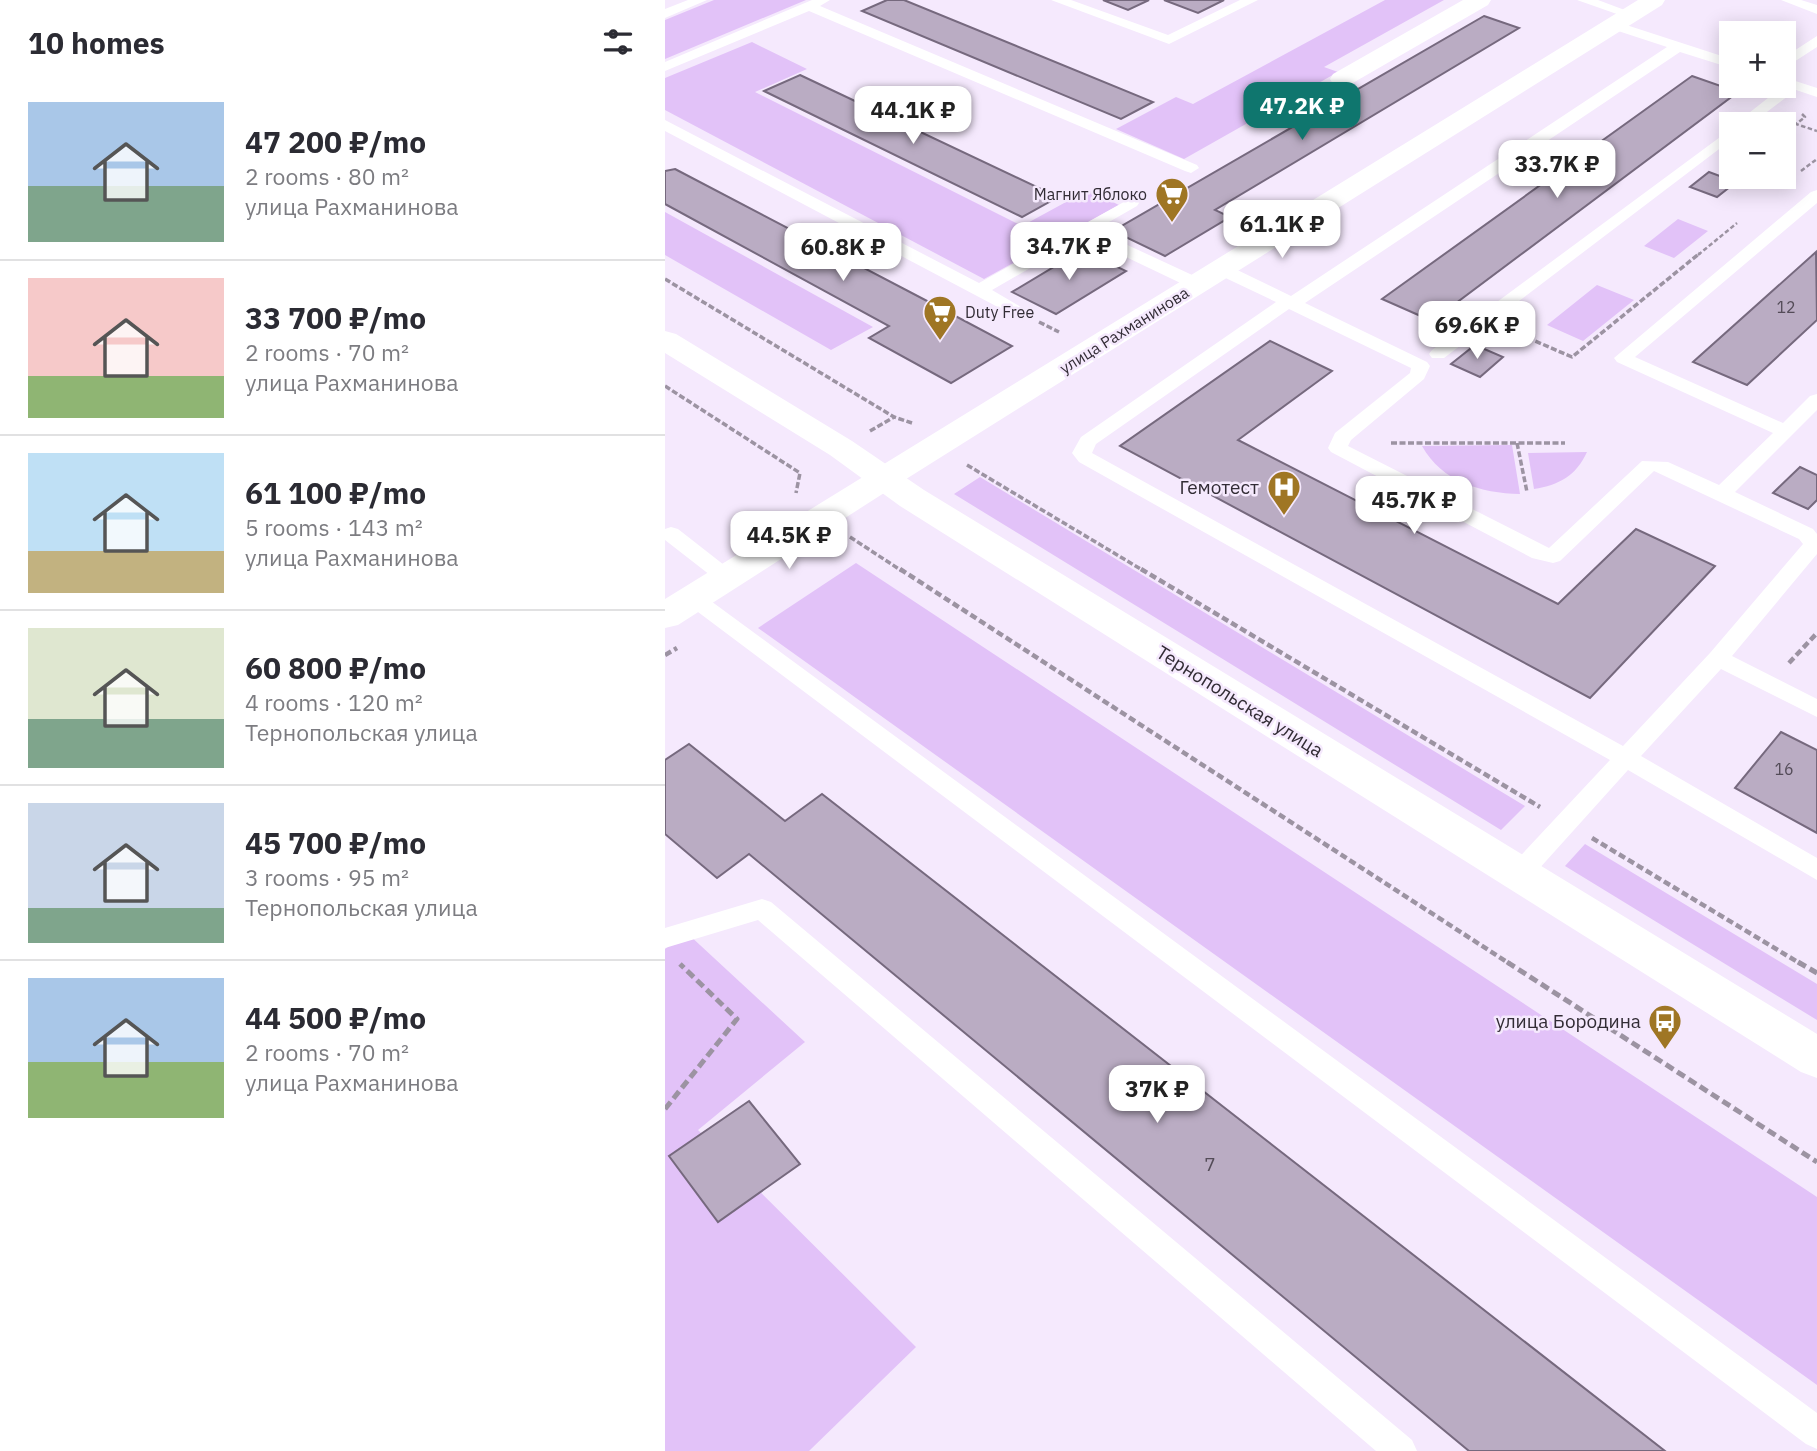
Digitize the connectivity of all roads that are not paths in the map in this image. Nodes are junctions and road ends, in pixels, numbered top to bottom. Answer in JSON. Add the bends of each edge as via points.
{"nodes":[{"id":1,"x":700,"y":0,"type":"edge"},
{"id":2,"x":1058,"y":0,"type":"edge"},
{"id":3,"x":1251,"y":0,"type":"edge"},
{"id":4,"x":1480,"y":0,"type":"edge"},
{"id":5,"x":1584,"y":0,"type":"edge"},
{"id":6,"x":1788,"y":0,"type":"edge"},
{"id":7,"x":816,"y":3,"type":"edge"},
{"id":8,"x":1817,"y":10,"type":"edge"},
{"id":9,"x":1633,"y":13,"type":"edge"},
{"id":10,"x":665,"y":14,"type":"edge"},
{"id":11,"x":1817,"y":40,"type":"edge"},
{"id":12,"x":1679,"y":46,"type":"junction"},
{"id":13,"x":1796,"y":55,"type":"edge"},
{"id":14,"x":1719,"y":60,"type":"edge"},
{"id":15,"x":665,"y":67,"type":"edge"},
{"id":16,"x":1342,"y":79,"type":"dead end"},
{"id":17,"x":1796,"y":86,"type":"edge"},
{"id":18,"x":1817,"y":93,"type":"edge"},
{"id":19,"x":1772,"y":98,"type":"edge"},
{"id":20,"x":1756,"y":112,"type":"edge"},
{"id":21,"x":665,"y":125,"type":"edge"},
{"id":22,"x":1719,"y":142,"type":"edge"},
{"id":23,"x":1191,"y":167,"type":"dead end"},
{"id":24,"x":1817,"y":195,"type":"edge"},
{"id":25,"x":1131,"y":203,"type":"dead end"},
{"id":26,"x":1083,"y":230,"type":"junction"},
{"id":27,"x":1221,"y":269,"type":"junction"},
{"id":28,"x":1197,"y":284,"type":"junction"},
{"id":29,"x":979,"y":290,"type":"junction"},
{"id":30,"x":1291,"y":302,"type":"junction"},
{"id":31,"x":1017,"y":310,"type":"dead end"},
{"id":32,"x":665,"y":340,"type":"edge"},
{"id":33,"x":1438,"y":354,"type":"dead end"},
{"id":34,"x":1817,"y":400,"type":"edge"},
{"id":35,"x":1785,"y":431,"type":"junction"},
{"id":36,"x":898,"y":488,"type":"junction"},
{"id":37,"x":1722,"y":494,"type":"junction"},
{"id":38,"x":671,"y":534,"type":"dead end"},
{"id":39,"x":726,"y":577,"type":"junction"},
{"id":40,"x":679,"y":607,"type":"edge"},
{"id":41,"x":1718,"y":658,"type":"junction"},
{"id":42,"x":1817,"y":709,"type":"edge"},
{"id":43,"x":1626,"y":758,"type":"junction"},
{"id":44,"x":1817,"y":870,"type":"edge"},
{"id":45,"x":1519,"y":874,"type":"junction"},
{"id":46,"x":670,"y":948,"type":"edge"},
{"id":47,"x":1817,"y":1059,"type":"edge"},
{"id":48,"x":1817,"y":1433,"type":"edge"},
{"id":49,"x":1401,"y":1451,"type":"edge"}],
"edges":[{"from":1,"to":10,"type":"lane"},
{"from":2,"to":3,"type":"lane","via":[[1169,40]]},
{"from":4,"to":16,"type":"street"},
{"from":5,"to":9,"type":"lane"},
{"from":6,"to":8,"type":"lane"},
{"from":7,"to":15,"type":"lane"},
{"from":7,"to":23,"type":"lane"},
{"from":9,"to":12,"type":"lane"},
{"from":9,"to":27,"type":"street","name":"улица Рахманинова"},
{"from":11,"to":13,"type":"lane"},
{"from":12,"to":14,"type":"lane"},
{"from":12,"to":30,"type":"lane"},
{"from":17,"to":18,"type":"lane"},
{"from":19,"to":20,"type":"lane"},
{"from":21,"to":29,"type":"lane"},
{"from":22,"to":33,"type":"lane"},
{"from":24,"to":35,"type":"lane","via":[[1623,357]]},
{"from":25,"to":26,"type":"lane"},
{"from":26,"to":28,"type":"lane"},
{"from":26,"to":29,"type":"lane"},
{"from":27,"to":28,"type":"street","name":"улица Рахманинова"},
{"from":27,"to":30,"type":"lane"},
{"from":28,"to":36,"type":"street","name":"улица Рахманинова","via":[[943,442]]},
{"from":29,"to":31,"type":"lane"},
{"from":30,"to":37,"type":"lane","via":[[1421,366],[1418,375],[1342,437],[1338,444],[1344,453],[1546,556],[1558,552],[1649,465],[1661,466]]},
{"from":30,"to":43,"type":"lane","via":[[1088,441],[1082,453]]},
{"from":32,"to":36,"type":"street","name":"Тернопольская улица"},
{"from":34,"to":35,"type":"lane"},
{"from":35,"to":37,"type":"lane"},
{"from":36,"to":39,"type":"street","name":"улица Рахманинова","via":[[821,518]]},
{"from":36,"to":45,"type":"street","name":"Тернопольская улица"},
{"from":37,"to":41,"type":"lane","via":[[1806,534],[1814,544]]},
{"from":38,"to":39,"type":"lane"},
{"from":39,"to":40,"type":"street","name":"улица Рахманинова"},
{"from":40,"to":48,"type":"lane"},
{"from":41,"to":42,"type":"lane"},
{"from":41,"to":43,"type":"lane"},
{"from":43,"to":44,"type":"lane"},
{"from":43,"to":45,"type":"lane"},
{"from":45,"to":47,"type":"street","name":"Тернопольская улица"},
{"from":46,"to":49,"type":"lane","via":[[762,909]]}]}
